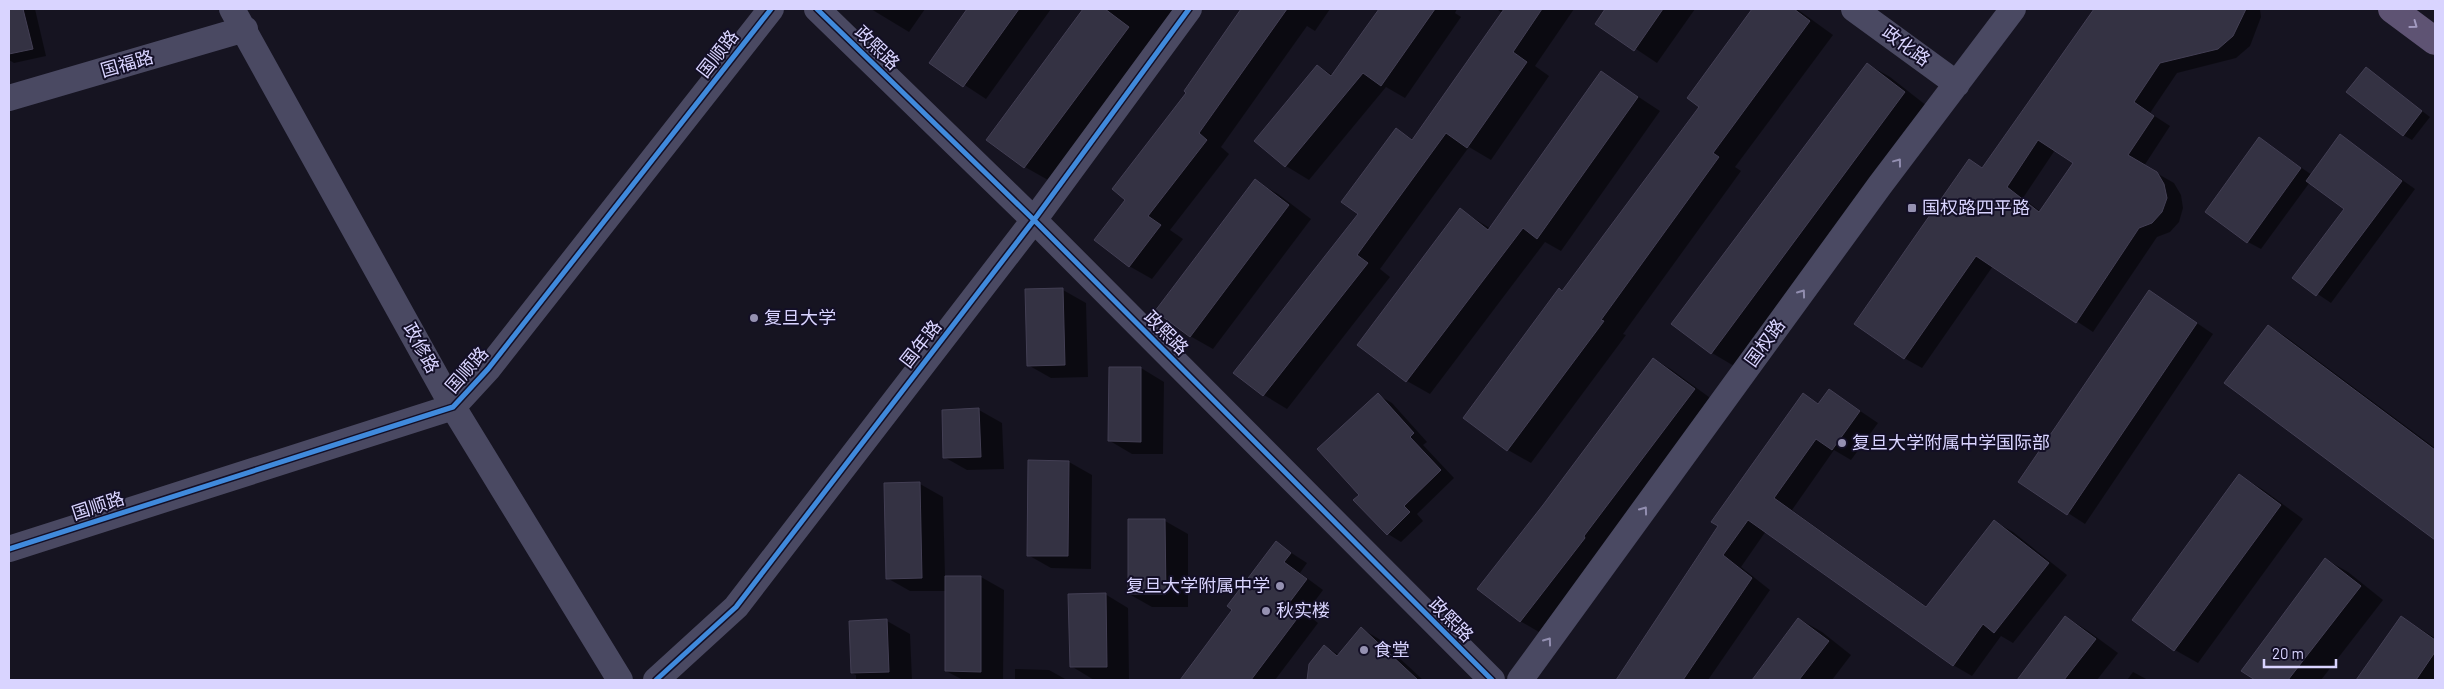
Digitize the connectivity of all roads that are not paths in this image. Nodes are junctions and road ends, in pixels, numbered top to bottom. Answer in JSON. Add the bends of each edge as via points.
{"nodes":[{"id":1,"x":771,"y":9,"type":"edge"},
{"id":2,"x":817,"y":9,"type":"edge"},
{"id":3,"x":1189,"y":9,"type":"edge"},
{"id":4,"x":1854,"y":9,"type":"edge"},
{"id":5,"x":2013,"y":9,"type":"edge"},
{"id":6,"x":2392,"y":9,"type":"edge"},
{"id":7,"x":239,"y":19,"type":"edge"},
{"id":8,"x":2435,"y":41,"type":"edge"},
{"id":9,"x":1957,"y":84,"type":"junction"},
{"id":10,"x":9,"y":98,"type":"edge"},
{"id":11,"x":1034,"y":220,"type":"junction"},
{"id":12,"x":453,"y":407,"type":"junction"},
{"id":13,"x":9,"y":549,"type":"edge"},
{"id":14,"x":620,"y":680,"type":"edge"},
{"id":15,"x":656,"y":680,"type":"edge"},
{"id":16,"x":1492,"y":680,"type":"edge"},
{"id":17,"x":1520,"y":680,"type":"edge"}],
"edges":[{"from":1,"to":12,"type":"street","name":"国顺路","via":[[488,369]]},
{"from":2,"to":11,"type":"street","name":"政熙路"},
{"from":3,"to":11,"type":"street","name":"国年路"},
{"from":4,"to":9,"type":"street","name":"政化路"},
{"from":5,"to":9,"type":"street","name":"国权路"},
{"from":6,"to":8,"type":"main road","one_way":true},
{"from":7,"to":10,"type":"street","name":"国福路"},
{"from":7,"to":12,"type":"street","name":"政修路"},
{"from":17,"to":9,"type":"street","name":"国权路","one_way":true},
{"from":11,"to":15,"type":"street","name":"国年路","via":[[736,608]]},
{"from":11,"to":16,"type":"street","name":"政熙路"},
{"from":12,"to":13,"type":"street","name":"国顺路"},
{"from":12,"to":14,"type":"street","name":"政修路"}]}
